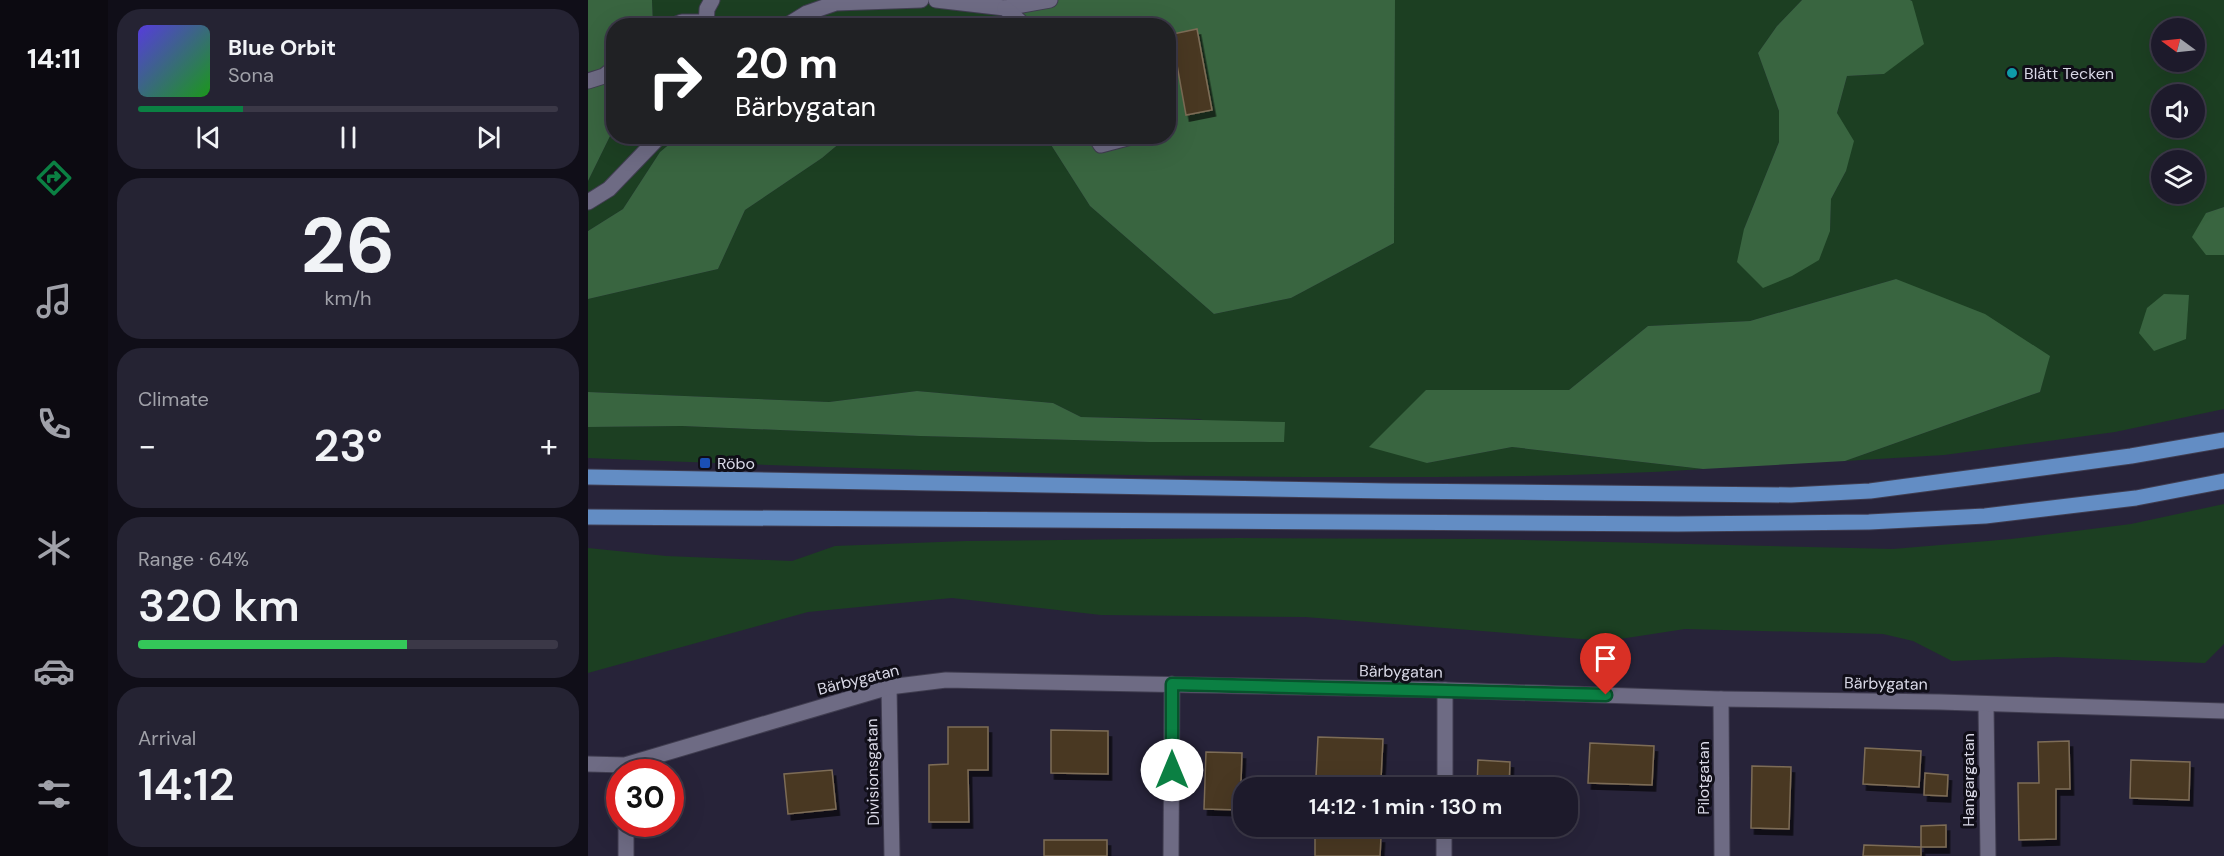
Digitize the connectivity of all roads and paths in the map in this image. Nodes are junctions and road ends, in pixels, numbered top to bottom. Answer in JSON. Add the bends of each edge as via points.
{"nodes":[{"id":1,"x":712,"y":0,"type":"edge"},
{"id":2,"x":921,"y":0,"type":"edge"},
{"id":3,"x":936,"y":0,"type":"edge"},
{"id":4,"x":1050,"y":0,"type":"edge"},
{"id":5,"x":805,"y":7,"type":"edge"},
{"id":6,"x":1005,"y":8,"type":"junction"},
{"id":7,"x":706,"y":18,"type":"edge"},
{"id":8,"x":794,"y":18,"type":"edge"},
{"id":9,"x":1016,"y":18,"type":"edge"},
{"id":10,"x":606,"y":74,"type":"edge"},
{"id":11,"x":588,"y":81,"type":"edge"},
{"id":12,"x":652,"y":144,"type":"edge"},
{"id":13,"x":588,"y":202,"type":"edge"},
{"id":14,"x":2224,"y":440,"type":"edge"},
{"id":15,"x":588,"y":477,"type":"edge"},
{"id":16,"x":2224,"y":482,"type":"edge"},
{"id":17,"x":588,"y":517,"type":"edge"},
{"id":18,"x":1172,"y":684,"type":"junction"},
{"id":19,"x":889,"y":687,"type":"junction"},
{"id":20,"x":1445,"y":690,"type":"junction"},
{"id":21,"x":1721,"y":699,"type":"junction"},
{"id":22,"x":1986,"y":704,"type":"junction"},
{"id":23,"x":2224,"y":711,"type":"edge"},
{"id":24,"x":657,"y":759,"type":"edge"},
{"id":25,"x":588,"y":764,"type":"edge"},
{"id":26,"x":606,"y":766,"type":"edge"},
{"id":27,"x":1444,"y":777,"type":"edge"},
{"id":28,"x":626,"y":837,"type":"edge"},
{"id":29,"x":1444,"y":837,"type":"edge"},
{"id":30,"x":626,"y":856,"type":"edge"},
{"id":31,"x":891,"y":856,"type":"edge"},
{"id":32,"x":1171,"y":856,"type":"edge"},
{"id":33,"x":1444,"y":856,"type":"edge"},
{"id":34,"x":1722,"y":856,"type":"edge"},
{"id":35,"x":1988,"y":856,"type":"edge"}],
"edges":[{"from":1,"to":7,"type":"street"},
{"from":2,"to":5,"type":"street"},
{"from":3,"to":6,"type":"street"},
{"from":4,"to":6,"type":"street"},
{"from":5,"to":8,"type":"street"},
{"from":6,"to":9,"type":"street"},
{"from":10,"to":11,"type":"street"},
{"from":12,"to":13,"type":"street","via":[[609,189]]},
{"from":14,"to":15,"type":"main road","via":[[1870,491],[1791,495]]},
{"from":16,"to":17,"type":"main road","via":[[2136,498],[1985,516],[1869,522]]},
{"from":18,"to":19,"type":"street","name":"Bärbygatan","via":[[946,680]]},
{"from":18,"to":20,"type":"street","name":"Bärbygatan"},
{"from":18,"to":32,"type":"street"},
{"from":19,"to":24,"type":"street","name":"Bärbygatan"},
{"from":19,"to":31,"type":"street","name":"Divisionsgatan"},
{"from":20,"to":21,"type":"street","name":"Bärbygatan"},
{"from":20,"to":27,"type":"street"},
{"from":21,"to":22,"type":"street","name":"Bärbygatan"},
{"from":21,"to":34,"type":"street","name":"Pilotgatan"},
{"from":22,"to":23,"type":"street","name":"Bärbygatan"},
{"from":22,"to":35,"type":"street","name":"Hangargatan"},
{"from":25,"to":26,"type":"street","name":"Bärbygatan"},
{"from":28,"to":30,"type":"street"},
{"from":29,"to":33,"type":"street"}]}
